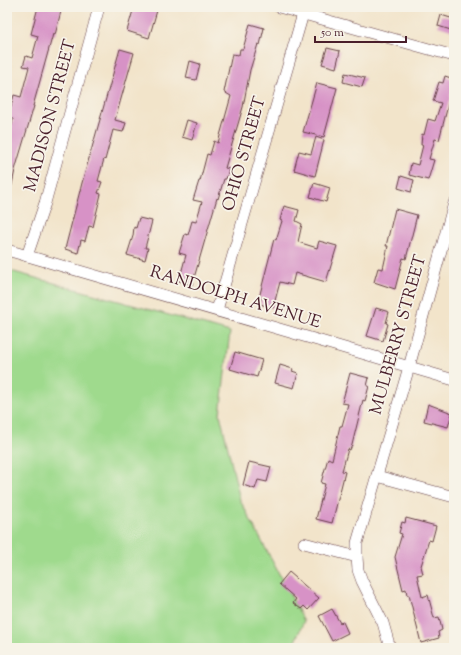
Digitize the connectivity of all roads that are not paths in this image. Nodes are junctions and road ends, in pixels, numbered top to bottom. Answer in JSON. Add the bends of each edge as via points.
{"nodes":[{"id":1,"x":99,"y":7,"type":"edge"},
{"id":2,"x":279,"y":7,"type":"edge"},
{"id":3,"x":304,"y":10,"type":"edge"},
{"id":4,"x":454,"y":56,"type":"edge"},
{"id":5,"x":454,"y":203,"type":"edge"},
{"id":6,"x":7,"y":250,"type":"edge"},
{"id":7,"x":27,"y":256,"type":"junction"},
{"id":8,"x":217,"y":310,"type":"junction"},
{"id":9,"x":409,"y":367,"type":"junction"},
{"id":10,"x":454,"y":380,"type":"edge"},
{"id":11,"x":377,"y":476,"type":"junction"},
{"id":12,"x":454,"y":497,"type":"edge"},
{"id":13,"x":304,"y":543,"type":"dead end"},
{"id":14,"x":356,"y":557,"type":"junction"},
{"id":15,"x":390,"y":648,"type":"edge"}],
"edges":[{"from":1,"to":7,"type":"street","name":"MADISON STREET","via":[[45,203]]},
{"from":2,"to":3,"type":"street"},
{"from":3,"to":4,"type":"street"},
{"from":3,"to":8,"type":"street","name":"OHIO STREET"},
{"from":5,"to":9,"type":"street","name":"MULBERRY STREET"},
{"from":6,"to":7,"type":"street","name":"RANDOLPH AVENUE"},
{"from":7,"to":8,"type":"street","name":"RANDOLPH AVENUE"},
{"from":8,"to":9,"type":"street","name":"RANDOLPH AVENUE"},
{"from":9,"to":10,"type":"street","name":"RANDOLPH AVENUE"},
{"from":9,"to":11,"type":"street","name":"MULBERRY STREET"},
{"from":11,"to":12,"type":"street"},
{"from":11,"to":14,"type":"street","name":"MULBERRY STREET","via":[[357,544]]},
{"from":13,"to":14,"type":"street"},
{"from":14,"to":15,"type":"street","via":[[362,582],[383,623]]}]}
